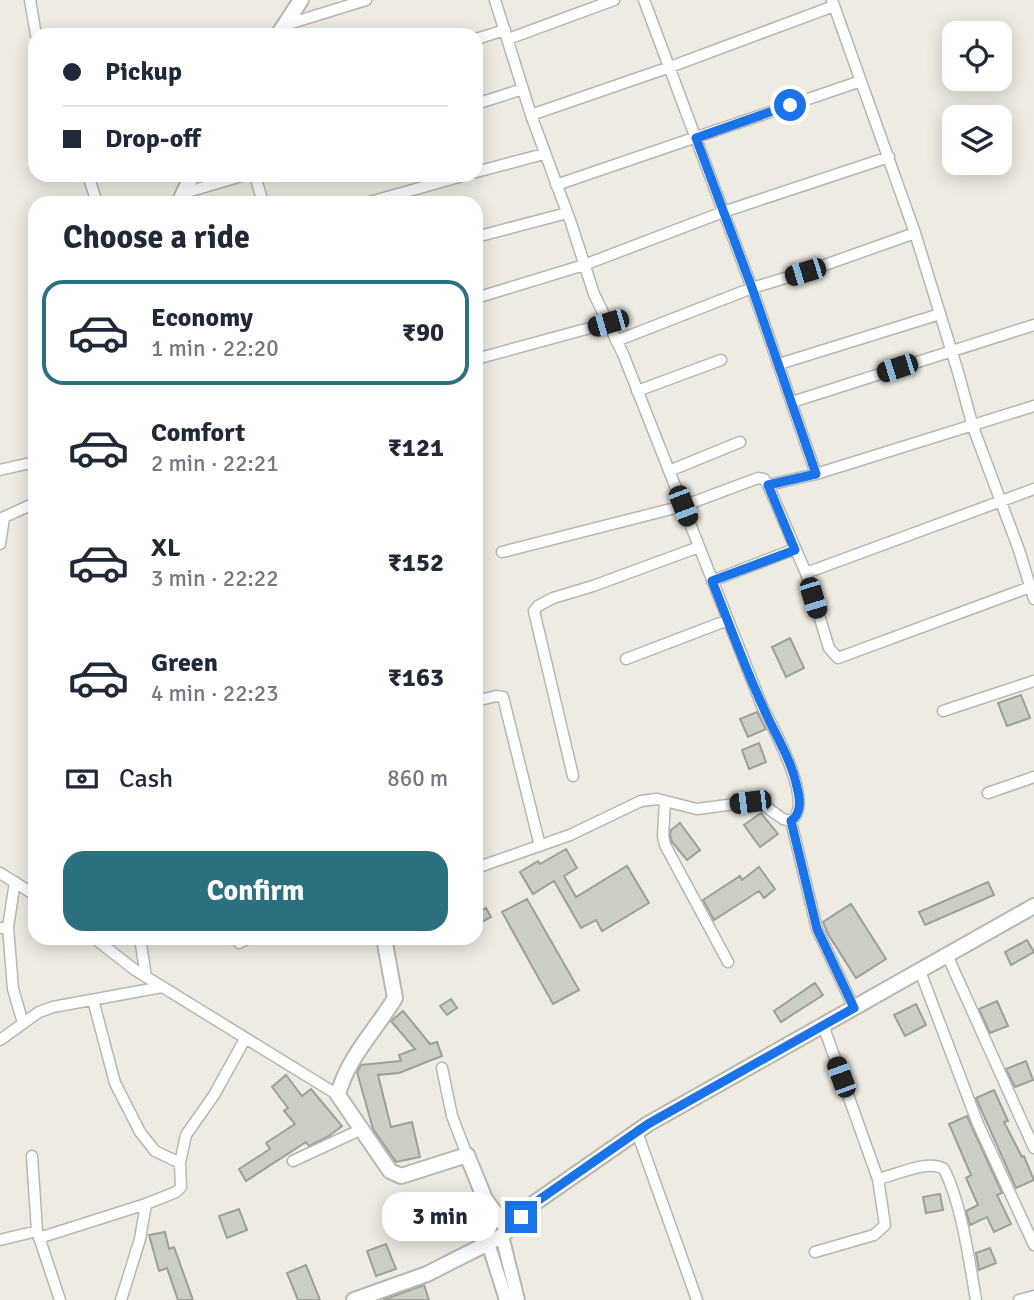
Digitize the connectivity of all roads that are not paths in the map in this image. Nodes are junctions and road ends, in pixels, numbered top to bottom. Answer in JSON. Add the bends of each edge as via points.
{"nodes":[{"id":1,"x":30,"y":0,"type":"edge"},
{"id":2,"x":301,"y":0,"type":"edge"},
{"id":3,"x":366,"y":0,"type":"edge"},
{"id":4,"x":495,"y":0,"type":"edge"},
{"id":5,"x":614,"y":0,"type":"edge"},
{"id":6,"x":644,"y":0,"type":"edge"},
{"id":7,"x":833,"y":3,"type":"edge"},
{"id":8,"x":35,"y":28,"type":"edge"},
{"id":9,"x":282,"y":28,"type":"edge"},
{"id":10,"x":287,"y":28,"type":"edge"},
{"id":11,"x":506,"y":34,"type":"junction"},
{"id":12,"x":483,"y":38,"type":"edge"},
{"id":13,"x":670,"y":67,"type":"junction"},
{"id":14,"x":861,"y":81,"type":"junction"},
{"id":15,"x":523,"y":89,"type":"junction"},
{"id":16,"x":483,"y":102,"type":"edge"},
{"id":17,"x":531,"y":115,"type":"junction"},
{"id":18,"x":696,"y":138,"type":"junction"},
{"id":19,"x":544,"y":153,"type":"junction"},
{"id":20,"x":889,"y":157,"type":"junction"},
{"id":21,"x":483,"y":170,"type":"edge"},
{"id":22,"x":226,"y":182,"type":"edge"},
{"id":23,"x":442,"y":182,"type":"edge"},
{"id":24,"x":556,"y":185,"type":"junction"},
{"id":25,"x":187,"y":196,"type":"edge"},
{"id":26,"x":391,"y":196,"type":"edge"},
{"id":27,"x":723,"y":212,"type":"junction"},
{"id":28,"x":567,"y":213,"type":"junction"},
{"id":29,"x":915,"y":233,"type":"junction"},
{"id":30,"x":483,"y":235,"type":"edge"},
{"id":31,"x":584,"y":265,"type":"junction"},
{"id":32,"x":752,"y":288,"type":"junction"},
{"id":33,"x":483,"y":296,"type":"edge"},
{"id":34,"x":940,"y":314,"type":"junction"},
{"id":35,"x":608,"y":323,"type":"junction"},
{"id":36,"x":1034,"y":325,"type":"edge"},
{"id":37,"x":617,"y":341,"type":"junction"},
{"id":38,"x":950,"y":352,"type":"junction"},
{"id":39,"x":483,"y":357,"type":"edge"},
{"id":40,"x":721,"y":360,"type":"dead end"},
{"id":41,"x":779,"y":365,"type":"junction"},
{"id":42,"x":637,"y":391,"type":"junction"},
{"id":43,"x":792,"y":402,"type":"junction"},
{"id":44,"x":1034,"y":406,"type":"edge"},
{"id":45,"x":973,"y":427,"type":"junction"},
{"id":46,"x":740,"y":442,"type":"dead end"},
{"id":47,"x":28,"y":464,"type":"edge"},
{"id":48,"x":0,"y":470,"type":"edge"},
{"id":49,"x":669,"y":471,"type":"junction"},
{"id":50,"x":816,"y":474,"type":"junction"},
{"id":51,"x":768,"y":485,"type":"junction"},
{"id":52,"x":1034,"y":489,"type":"edge"},
{"id":53,"x":1000,"y":500,"type":"junction"},
{"id":54,"x":28,"y":506,"type":"edge"},
{"id":55,"x":683,"y":506,"type":"junction"},
{"id":56,"x":2,"y":518,"type":"edge"},
{"id":57,"x":0,"y":544,"type":"edge"},
{"id":58,"x":699,"y":548,"type":"junction"},
{"id":59,"x":795,"y":550,"type":"junction"},
{"id":60,"x":502,"y":552,"type":"dead end"},
{"id":61,"x":806,"y":573,"type":"junction"},
{"id":62,"x":712,"y":581,"type":"junction"},
{"id":63,"x":1032,"y":586,"type":"edge"},
{"id":64,"x":1034,"y":599,"type":"edge"},
{"id":65,"x":728,"y":620,"type":"junction"},
{"id":66,"x":626,"y":659,"type":"dead end"},
{"id":67,"x":1034,"y":681,"type":"edge"},
{"id":68,"x":483,"y":699,"type":"edge"},
{"id":69,"x":943,"y":711,"type":"dead end"},
{"id":70,"x":573,"y":776,"type":"dead end"},
{"id":71,"x":1034,"y":777,"type":"edge"},
{"id":72,"x":988,"y":793,"type":"dead end"},
{"id":73,"x":666,"y":802,"type":"junction"},
{"id":74,"x":791,"y":821,"type":"junction"},
{"id":75,"x":540,"y":846,"type":"junction"},
{"id":76,"x":483,"y":866,"type":"edge"},
{"id":77,"x":0,"y":873,"type":"edge"},
{"id":78,"x":15,"y":882,"type":"junction"},
{"id":79,"x":28,"y":890,"type":"edge"},
{"id":80,"x":1034,"y":906,"type":"edge"},
{"id":81,"x":4,"y":928,"type":"edge"},
{"id":82,"x":103,"y":945,"type":"edge"},
{"id":83,"x":141,"y":945,"type":"edge"},
{"id":84,"x":385,"y":945,"type":"edge"},
{"id":85,"x":947,"y":956,"type":"junction"},
{"id":86,"x":728,"y":962,"type":"dead end"},
{"id":87,"x":920,"y":971,"type":"junction"},
{"id":88,"x":146,"y":977,"type":"junction"},
{"id":89,"x":162,"y":987,"type":"junction"},
{"id":90,"x":93,"y":1000,"type":"junction"},
{"id":91,"x":854,"y":1008,"type":"junction"},
{"id":92,"x":23,"y":1023,"type":"junction"},
{"id":93,"x":823,"y":1026,"type":"junction"},
{"id":94,"x":245,"y":1039,"type":"junction"},
{"id":95,"x":0,"y":1040,"type":"edge"},
{"id":96,"x":442,"y":1068,"type":"dead end"},
{"id":97,"x":338,"y":1095,"type":"junction"},
{"id":98,"x":362,"y":1129,"type":"junction"},
{"id":99,"x":637,"y":1132,"type":"junction"},
{"id":100,"x":1034,"y":1147,"type":"edge"},
{"id":101,"x":467,"y":1155,"type":"junction"},
{"id":102,"x":32,"y":1156,"type":"dead end"},
{"id":103,"x":293,"y":1161,"type":"dead end"},
{"id":104,"x":180,"y":1163,"type":"junction"},
{"id":105,"x":882,"y":1178,"type":"junction"},
{"id":106,"x":146,"y":1204,"type":"junction"},
{"id":107,"x":1031,"y":1230,"type":"edge"},
{"id":108,"x":505,"y":1233,"type":"junction"},
{"id":109,"x":38,"y":1234,"type":"junction"},
{"id":110,"x":0,"y":1240,"type":"edge"},
{"id":111,"x":488,"y":1243,"type":"junction"},
{"id":112,"x":1034,"y":1245,"type":"edge"},
{"id":113,"x":815,"y":1252,"type":"dead end"},
{"id":114,"x":1034,"y":1296,"type":"edge"},
{"id":115,"x":60,"y":1300,"type":"edge"},
{"id":116,"x":121,"y":1300,"type":"edge"},
{"id":117,"x":355,"y":1300,"type":"edge"},
{"id":118,"x":506,"y":1300,"type":"edge"},
{"id":119,"x":518,"y":1300,"type":"edge"},
{"id":120,"x":697,"y":1300,"type":"edge"},
{"id":121,"x":975,"y":1300,"type":"edge"},
{"id":122,"x":1020,"y":1300,"type":"edge"}],
"edges":[{"from":1,"to":8,"type":"street"},
{"from":2,"to":9,"type":"main road"},
{"from":3,"to":10,"type":"street"},
{"from":4,"to":11,"type":"street"},
{"from":5,"to":11,"type":"street"},
{"from":6,"to":13,"type":"street"},
{"from":7,"to":13,"type":"street"},
{"from":7,"to":14,"type":"street"},
{"from":11,"to":12,"type":"street"},
{"from":11,"to":15,"type":"street"},
{"from":13,"to":17,"type":"street"},
{"from":13,"to":18,"type":"street"},
{"from":14,"to":18,"type":"street"},
{"from":14,"to":20,"type":"street"},
{"from":15,"to":16,"type":"street"},
{"from":15,"to":17,"type":"street"},
{"from":17,"to":19,"type":"street"},
{"from":18,"to":24,"type":"street"},
{"from":18,"to":27,"type":"street"},
{"from":19,"to":21,"type":"street"},
{"from":19,"to":24,"type":"street"},
{"from":20,"to":27,"type":"street"},
{"from":20,"to":29,"type":"street"},
{"from":22,"to":25,"type":"street"},
{"from":23,"to":26,"type":"street"},
{"from":24,"to":28,"type":"street"},
{"from":27,"to":31,"type":"street"},
{"from":27,"to":32,"type":"street"},
{"from":28,"to":30,"type":"street"},
{"from":28,"to":31,"type":"street"},
{"from":29,"to":32,"type":"street"},
{"from":29,"to":34,"type":"street"},
{"from":31,"to":33,"type":"street"},
{"from":31,"to":35,"type":"street"},
{"from":32,"to":37,"type":"street"},
{"from":32,"to":41,"type":"street"},
{"from":34,"to":38,"type":"street"},
{"from":34,"to":41,"type":"street"},
{"from":35,"to":37,"type":"street"},
{"from":35,"to":39,"type":"street"},
{"from":36,"to":38,"type":"street"},
{"from":37,"to":42,"type":"street"},
{"from":38,"to":43,"type":"street"},
{"from":38,"to":45,"type":"street"},
{"from":40,"to":42,"type":"street"},
{"from":41,"to":43,"type":"street"},
{"from":42,"to":49,"type":"street"},
{"from":43,"to":50,"type":"street"},
{"from":44,"to":45,"type":"street"},
{"from":45,"to":50,"type":"street"},
{"from":45,"to":53,"type":"street"},
{"from":46,"to":49,"type":"street"},
{"from":47,"to":48,"type":"street"},
{"from":49,"to":55,"type":"street"},
{"from":50,"to":51,"type":"street"},
{"from":51,"to":55,"type":"street","via":[[758,478]]},
{"from":51,"to":59,"type":"street"},
{"from":52,"to":53,"type":"street"},
{"from":53,"to":61,"type":"street"},
{"from":53,"to":63,"type":"street"},
{"from":54,"to":56,"type":"street"},
{"from":55,"to":58,"type":"street"},
{"from":55,"to":60,"type":"street"},
{"from":56,"to":57,"type":"street"},
{"from":58,"to":62,"type":"street"},
{"from":58,"to":70,"type":"street","via":[[553,598],[534,611]]},
{"from":59,"to":61,"type":"street"},
{"from":59,"to":62,"type":"street"},
{"from":61,"to":63,"type":"street","via":[[829,648],[838,658]]},
{"from":62,"to":65,"type":"street"},
{"from":63,"to":64,"type":"street"},
{"from":65,"to":66,"type":"street"},
{"from":65,"to":74,"type":"street","via":[[797,786],[799,809]]},
{"from":67,"to":69,"type":"street"},
{"from":68,"to":75,"type":"street","via":[[503,697]]},
{"from":71,"to":72,"type":"street"},
{"from":73,"to":74,"type":"street","via":[[697,809],[750,802]]},
{"from":73,"to":75,"type":"street","via":[[641,801]]},
{"from":73,"to":86,"type":"street","via":[[665,845]]},
{"from":74,"to":91,"type":"street","via":[[817,929]]},
{"from":75,"to":76,"type":"street"},
{"from":77,"to":78,"type":"street"},
{"from":78,"to":79,"type":"street"},
{"from":78,"to":81,"type":"street"},
{"from":80,"to":85,"type":"main road"},
{"from":81,"to":92,"type":"street"},
{"from":82,"to":88,"type":"street"},
{"from":83,"to":88,"type":"street"},
{"from":84,"to":97,"type":"main road","via":[[395,998],[360,1048]]},
{"from":85,"to":87,"type":"main road"},
{"from":85,"to":100,"type":"street"},
{"from":87,"to":91,"type":"main road"},
{"from":87,"to":107,"type":"street","via":[[978,1124]]},
{"from":88,"to":89,"type":"street"},
{"from":89,"to":90,"type":"street"},
{"from":89,"to":94,"type":"street"},
{"from":90,"to":92,"type":"street","via":[[53,1007]]},
{"from":90,"to":104,"type":"street","via":[[116,1083],[140,1132],[155,1151]]},
{"from":91,"to":93,"type":"main road"},
{"from":92,"to":95,"type":"street"},
{"from":93,"to":99,"type":"main road"},
{"from":93,"to":105,"type":"street"},
{"from":94,"to":97,"type":"street"},
{"from":94,"to":104,"type":"street","via":[[186,1135]]},
{"from":96,"to":101,"type":"street","via":[[452,1116]]},
{"from":97,"to":98,"type":"main road"},
{"from":98,"to":101,"type":"main road","via":[[390,1171],[401,1176]]},
{"from":98,"to":103,"type":"street"},
{"from":99,"to":108,"type":"main road","via":[[533,1204]]},
{"from":99,"to":120,"type":"street"},
{"from":101,"to":108,"type":"main road"},
{"from":102,"to":109,"type":"street"},
{"from":104,"to":106,"type":"street","via":[[181,1187]]},
{"from":105,"to":113,"type":"street","via":[[883,1228],[874,1235]]},
{"from":105,"to":121,"type":"street","via":[[927,1166],[944,1169],[968,1251]]},
{"from":106,"to":109,"type":"street"},
{"from":106,"to":116,"type":"street"},
{"from":107,"to":112,"type":"street"},
{"from":108,"to":111,"type":"main road"},
{"from":108,"to":119,"type":"street"},
{"from":109,"to":110,"type":"street"},
{"from":109,"to":115,"type":"street"},
{"from":111,"to":117,"type":"main road","via":[[426,1274]]},
{"from":111,"to":118,"type":"street"},
{"from":114,"to":122,"type":"street"}]}
